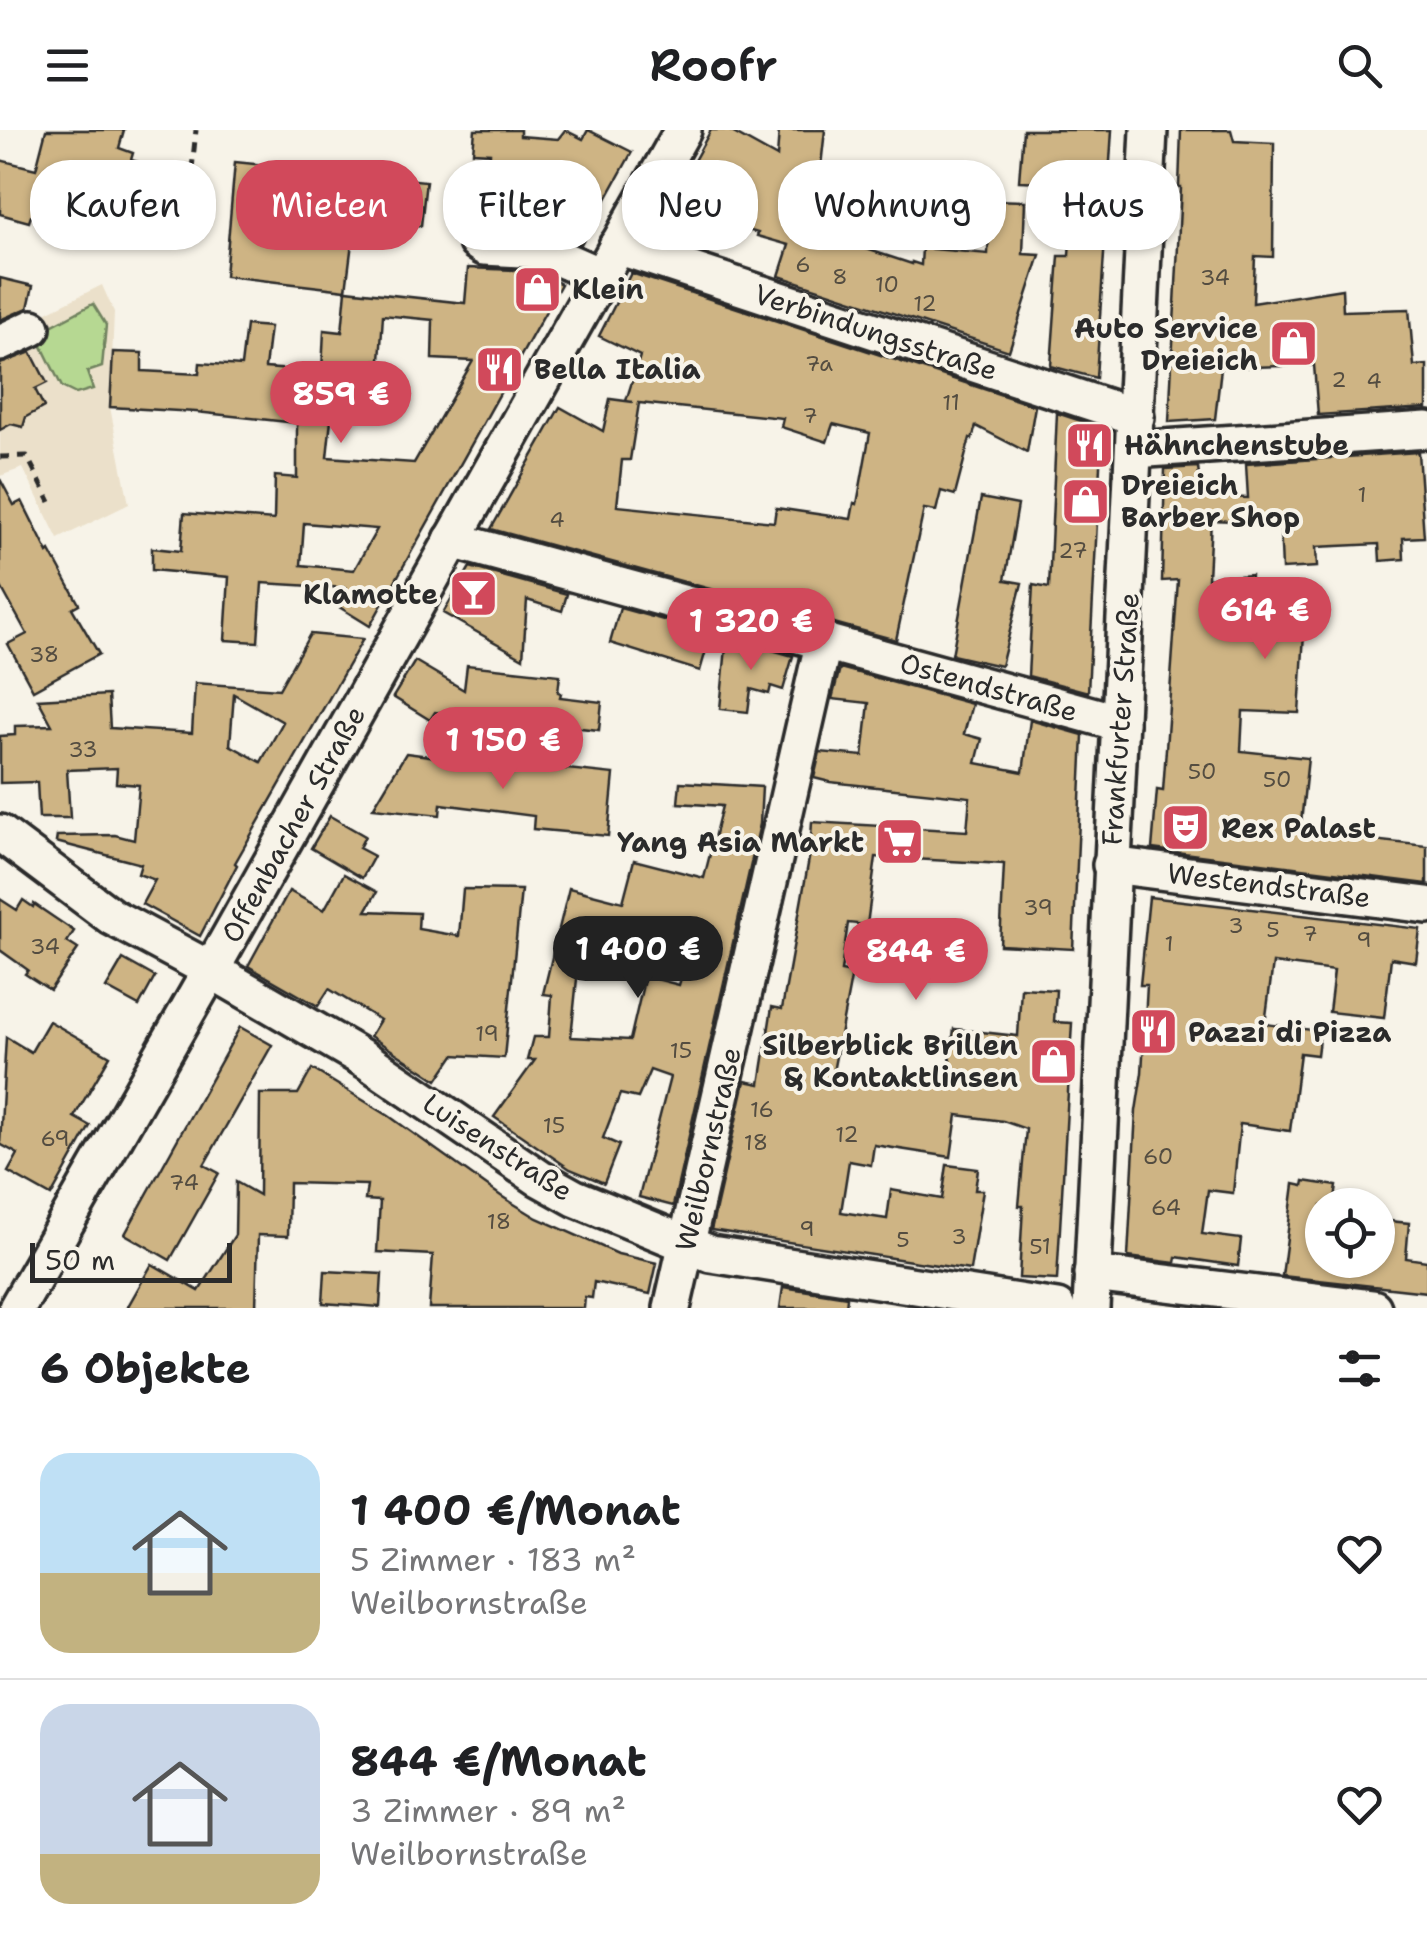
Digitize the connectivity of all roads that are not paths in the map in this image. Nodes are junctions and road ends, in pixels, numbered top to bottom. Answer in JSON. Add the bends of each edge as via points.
{"nodes":[{"id":1,"x":684,"y":130,"type":"edge"},
{"id":2,"x":1149,"y":130,"type":"edge"},
{"id":3,"x":541,"y":250,"type":"edge"},
{"id":4,"x":608,"y":261,"type":"junction"},
{"id":5,"x":32,"y":328,"type":"dead end"},
{"id":6,"x":0,"y":343,"type":"edge"},
{"id":7,"x":1427,"y":430,"type":"edge"},
{"id":8,"x":1135,"y":434,"type":"junction"},
{"id":9,"x":452,"y":540,"type":"junction"},
{"id":10,"x":824,"y":640,"type":"junction"},
{"id":11,"x":1120,"y":723,"type":"junction"},
{"id":12,"x":0,"y":832,"type":"edge"},
{"id":13,"x":1111,"y":865,"type":"junction"},
{"id":14,"x":1427,"y":905,"type":"edge"},
{"id":15,"x":211,"y":970,"type":"junction"},
{"id":16,"x":686,"y":1246,"type":"junction"},
{"id":17,"x":1092,"y":1291,"type":"edge"},
{"id":18,"x":17,"y":1308,"type":"edge"},
{"id":19,"x":672,"y":1308,"type":"edge"},
{"id":20,"x":1058,"y":1308,"type":"edge"},
{"id":21,"x":1373,"y":1308,"type":"edge"}],
"edges":[{"from":1,"to":4,"type":"street","name":"Offenbacher Straße"},
{"from":2,"to":8,"type":"street","name":"Frankfurter Straße"},
{"from":3,"to":4,"type":"street","name":"Verbindungsstraße"},
{"from":4,"to":8,"type":"street","name":"Verbindungsstraße"},
{"from":4,"to":9,"type":"street","name":"Offenbacher Straße"},
{"from":5,"to":6,"type":"street"},
{"from":7,"to":8,"type":"street"},
{"from":8,"to":11,"type":"street","name":"Frankfurter Straße"},
{"from":9,"to":10,"type":"street","name":"Ostendstraße"},
{"from":9,"to":15,"type":"street","name":"Offenbacher Straße"},
{"from":10,"to":11,"type":"street","name":"Ostendstraße"},
{"from":10,"to":16,"type":"street","name":"Weilbornstraße"},
{"from":11,"to":13,"type":"street","name":"Frankfurter Straße"},
{"from":12,"to":15,"type":"street","name":"Luisenstraße","via":[[112,917]]},
{"from":13,"to":14,"type":"street","name":"Westendstraße"},
{"from":13,"to":17,"type":"street","name":"Frankfurter Straße"},
{"from":15,"to":16,"type":"street","name":"Luisenstraße","via":[[366,1060],[558,1189]]},
{"from":15,"to":18,"type":"street","name":"Offenbacher Straße"},
{"from":16,"to":19,"type":"street","name":"Weilbornstraße"},
{"from":16,"to":20,"type":"street","name":"Luisenstraße"},
{"from":17,"to":21,"type":"street"}]}
